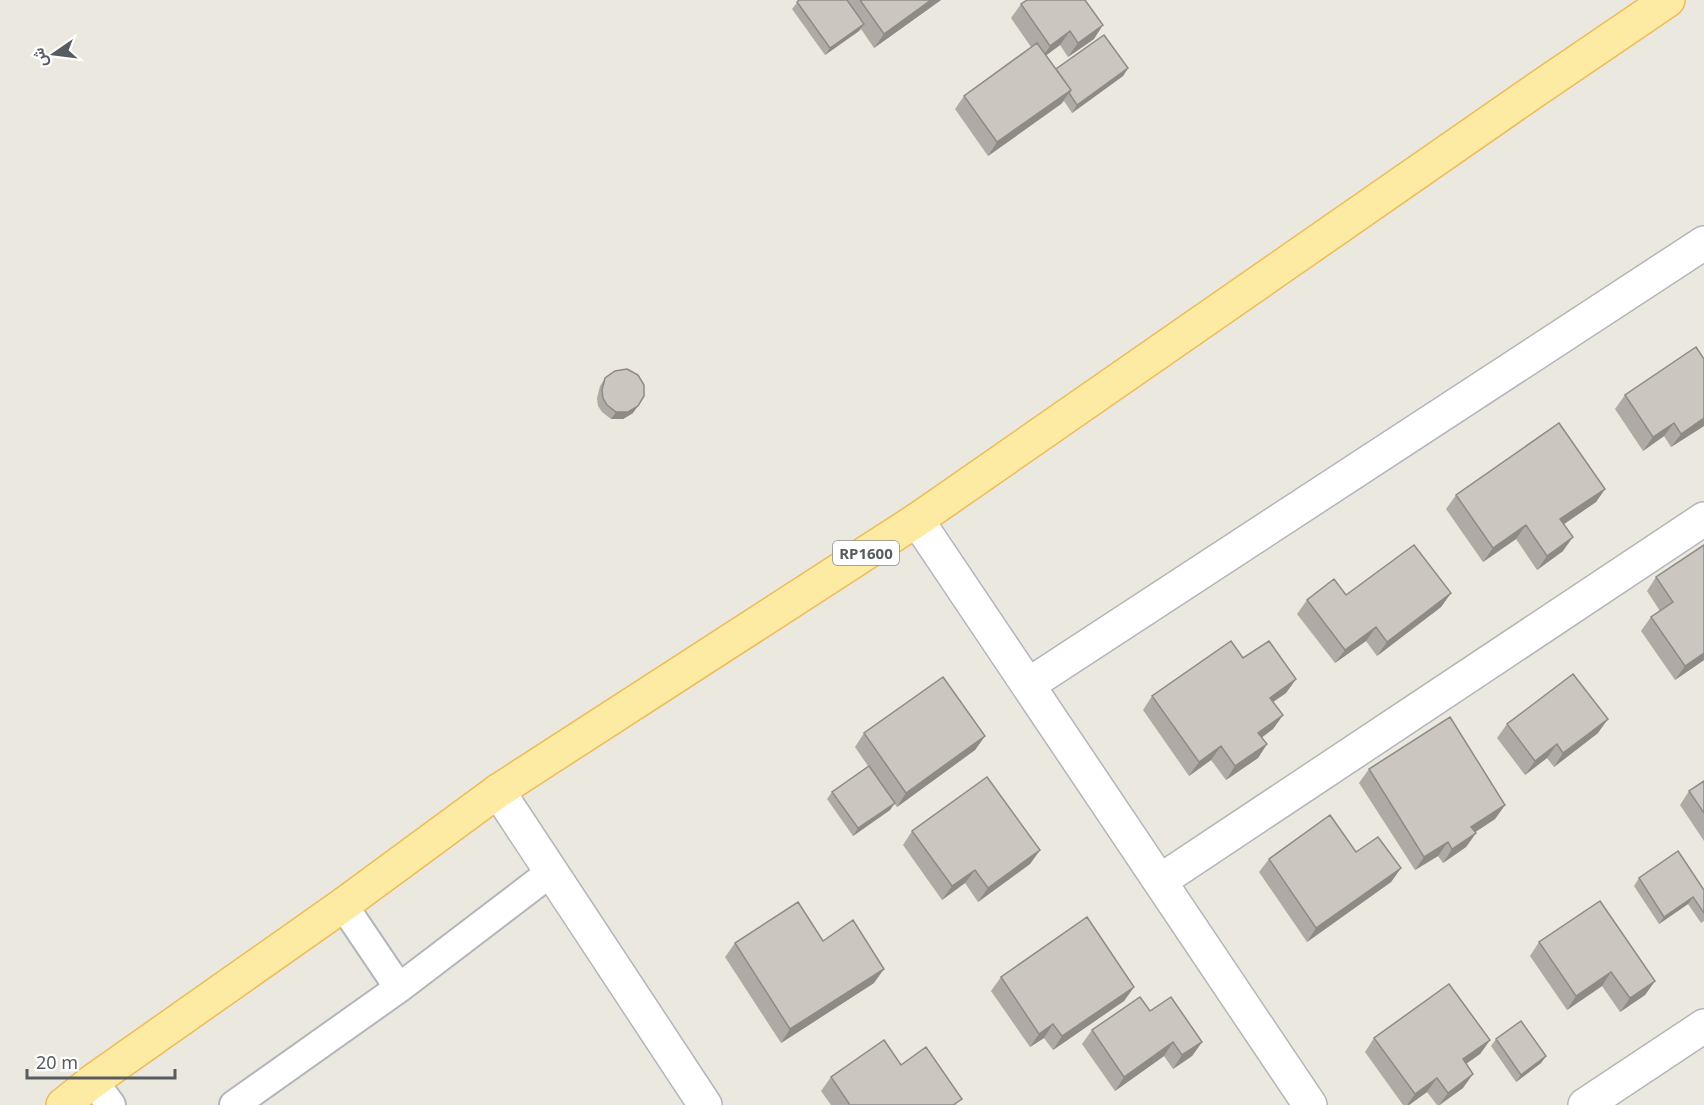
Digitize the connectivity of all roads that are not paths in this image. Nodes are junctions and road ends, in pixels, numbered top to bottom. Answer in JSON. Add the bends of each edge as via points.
{"nodes":[{"id":1,"x":1668,"y":0,"type":"edge"},
{"id":2,"x":1704,"y":243,"type":"edge"},
{"id":3,"x":1704,"y":519,"type":"edge"},
{"id":4,"x":917,"y":520,"type":"junction"},
{"id":5,"x":1028,"y":685,"type":"junction"},
{"id":6,"x":498,"y":791,"type":"junction"},
{"id":7,"x":551,"y":872,"type":"junction"},
{"id":8,"x":1160,"y":881,"type":"junction"},
{"id":9,"x":343,"y":905,"type":"junction"},
{"id":10,"x":399,"y":988,"type":"junction"},
{"id":11,"x":1704,"y":1026,"type":"edge"},
{"id":12,"x":102,"y":1093,"type":"edge"},
{"id":13,"x":63,"y":1105,"type":"edge"},
{"id":14,"x":234,"y":1105,"type":"edge"},
{"id":15,"x":705,"y":1105,"type":"edge"},
{"id":16,"x":1310,"y":1105,"type":"edge"},
{"id":17,"x":1585,"y":1105,"type":"edge"}],
"edges":[{"from":1,"to":4,"type":"main road","number":"RP1600"},
{"from":2,"to":5,"type":"street"},
{"from":3,"to":8,"type":"street"},
{"from":4,"to":5,"type":"street"},
{"from":4,"to":6,"type":"main road","number":"RP1600"},
{"from":5,"to":8,"type":"street"},
{"from":6,"to":7,"type":"street"},
{"from":6,"to":9,"type":"main road","number":"RP1600"},
{"from":7,"to":10,"type":"lane"},
{"from":7,"to":15,"type":"street"},
{"from":8,"to":16,"type":"street"},
{"from":9,"to":10,"type":"lane"},
{"from":9,"to":12,"type":"main road","number":"RP1600"},
{"from":10,"to":14,"type":"lane"},
{"from":11,"to":17,"type":"street"},
{"from":12,"to":13,"type":"main road","number":"RP1600"}]}
